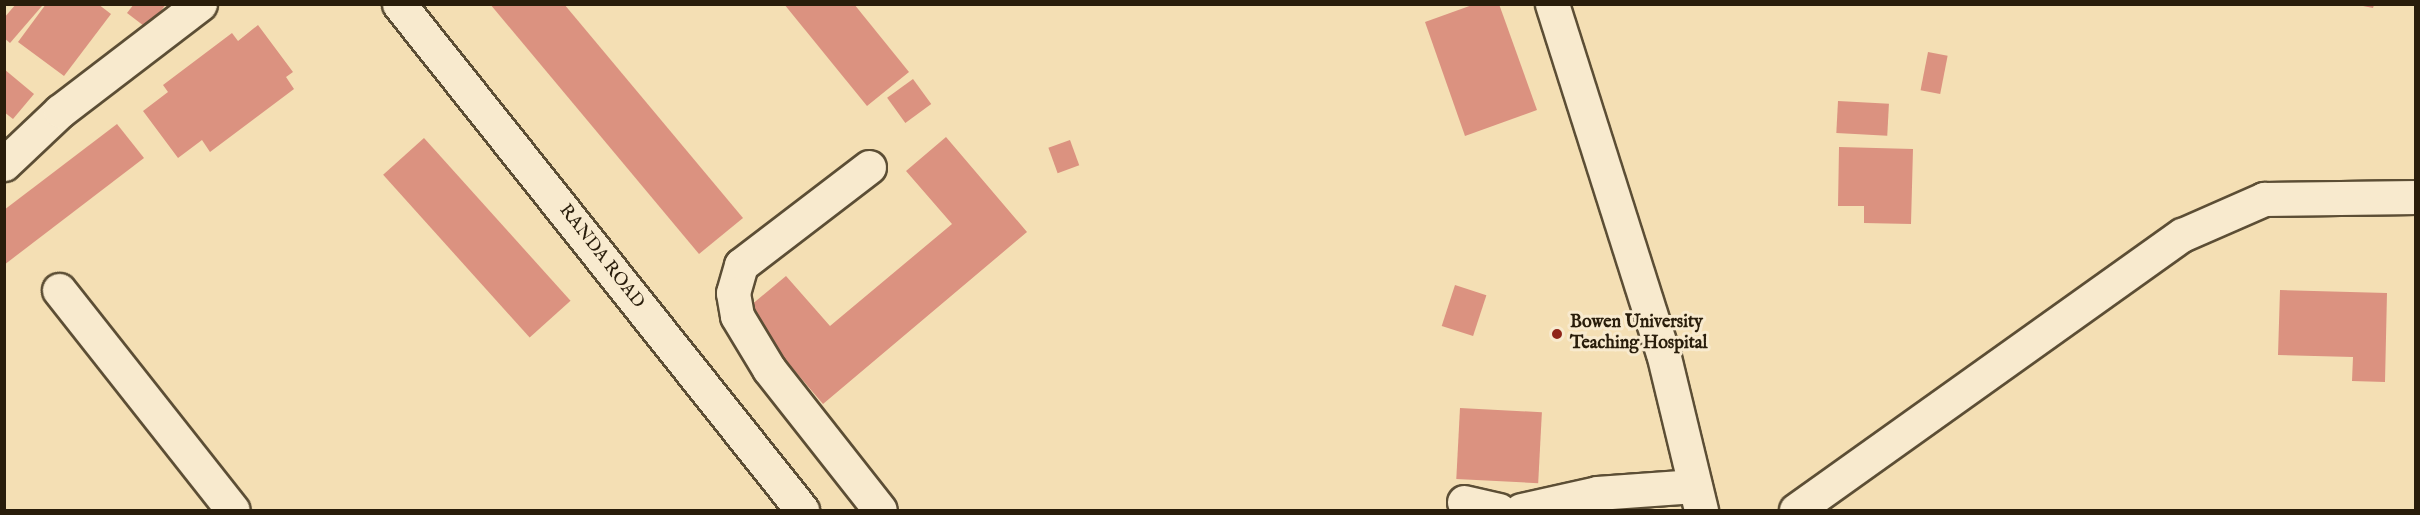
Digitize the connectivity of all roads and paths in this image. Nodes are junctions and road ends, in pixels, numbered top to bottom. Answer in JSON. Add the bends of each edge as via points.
{"nodes":[{"id":1,"x":200,"y":4,"type":"edge"},
{"id":2,"x":399,"y":4,"type":"edge"},
{"id":3,"x":1552,"y":4,"type":"edge"},
{"id":4,"x":4,"y":164,"type":"edge"},
{"id":5,"x":869,"y":167,"type":"dead end"},
{"id":6,"x":2415,"y":197,"type":"edge"},
{"id":7,"x":59,"y":290,"type":"dead end"},
{"id":8,"x":1698,"y":498,"type":"edge"},
{"id":9,"x":1464,"y":502,"type":"dead end"},
{"id":10,"x":233,"y":510,"type":"edge"},
{"id":11,"x":802,"y":510,"type":"edge"},
{"id":12,"x":880,"y":510,"type":"edge"},
{"id":13,"x":1499,"y":510,"type":"edge"},
{"id":14,"x":1521,"y":510,"type":"edge"},
{"id":15,"x":1796,"y":510,"type":"edge"}],
"edges":[{"from":1,"to":4,"type":"street","via":[[60,111]]},
{"from":2,"to":11,"type":"street","name":"RANDA ROAD"},
{"from":3,"to":8,"type":"street","via":[[1663,353]]},
{"from":5,"to":12,"type":"street","via":[[741,265],[733,293],[737,316],[769,369]]},
{"from":6,"to":15,"type":"street","via":[[2264,199],[2182,235]]},
{"from":7,"to":10,"type":"street"},
{"from":8,"to":14,"type":"street","via":[[1597,493]]},
{"from":9,"to":13,"type":"street"}]}
